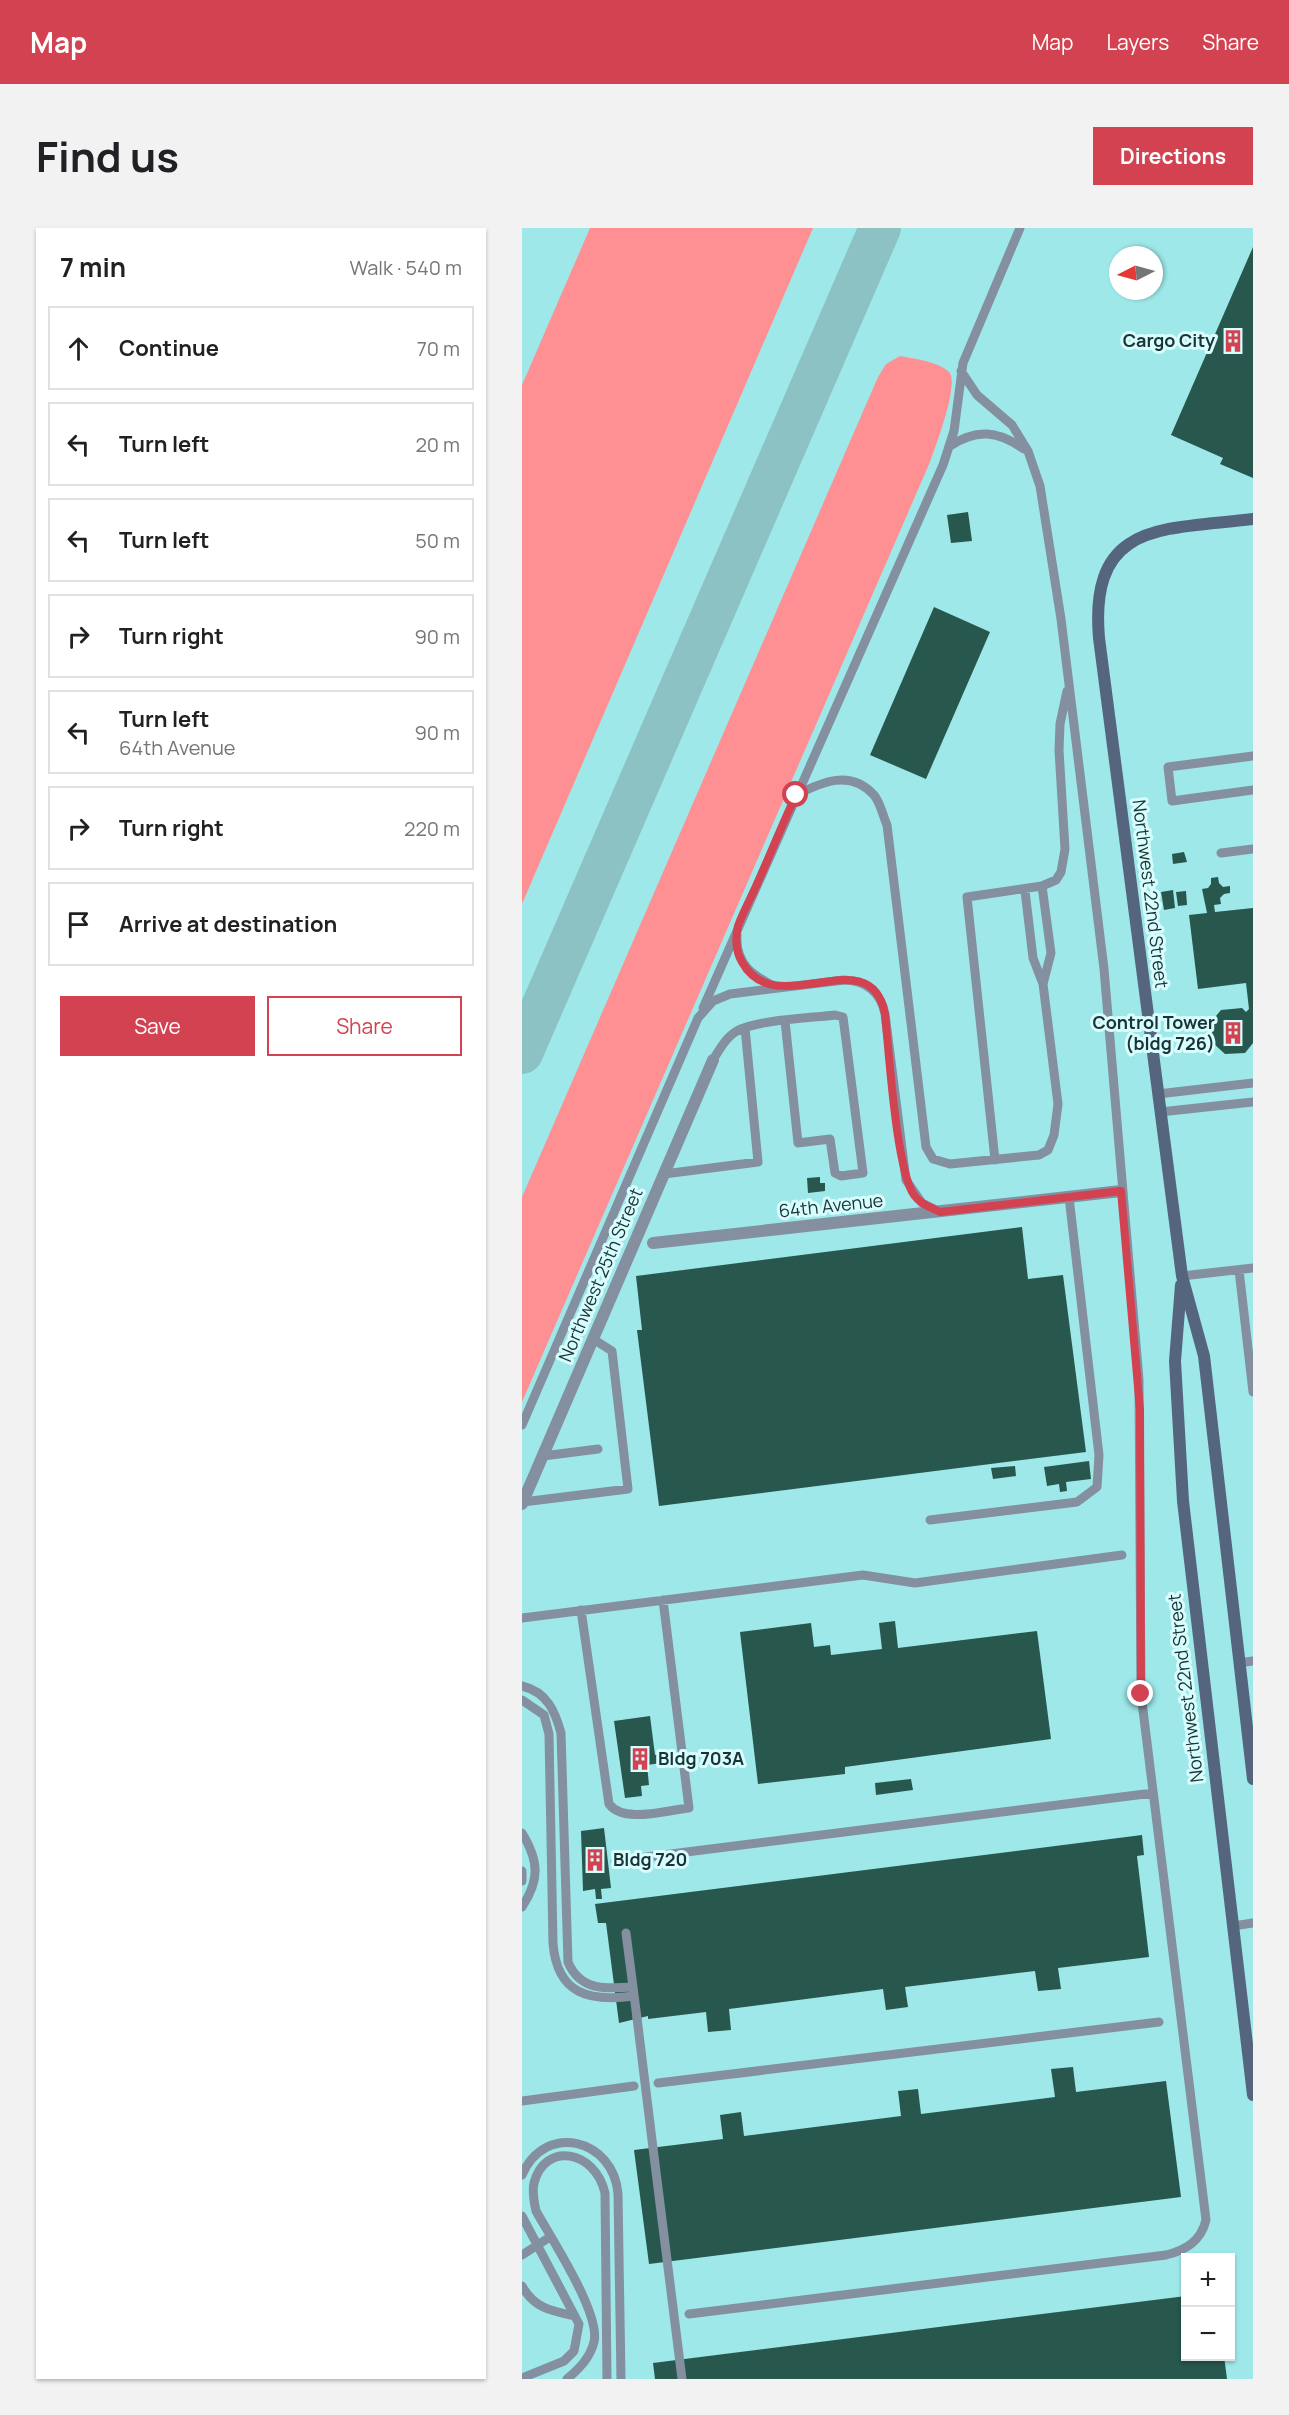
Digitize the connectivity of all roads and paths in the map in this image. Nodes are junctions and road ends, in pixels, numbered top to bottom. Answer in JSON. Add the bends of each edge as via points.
{"nodes":[{"id":1,"x":1020,"y":228,"type":"edge"},
{"id":2,"x":961,"y":371,"type":"junction"},
{"id":3,"x":950,"y":446,"type":"junction"},
{"id":4,"x":1028,"y":452,"type":"junction"},
{"id":5,"x":1253,"y":519,"type":"edge"},
{"id":6,"x":1068,"y":682,"type":"junction"},
{"id":7,"x":1253,"y":756,"type":"edge"},
{"id":8,"x":1253,"y":790,"type":"edge"},
{"id":9,"x":796,"y":795,"type":"junction"},
{"id":10,"x":1253,"y":849,"type":"edge"},
{"id":11,"x":1221,"y":853,"type":"dead end"},
{"id":12,"x":1042,"y":886,"type":"junction"},
{"id":13,"x":1025,"y":891,"type":"junction"},
{"id":14,"x":738,"y":927,"type":"junction"},
{"id":15,"x":1043,"y":984,"type":"junction"},
{"id":16,"x":777,"y":988,"type":"junction"},
{"id":17,"x":698,"y":1018,"type":"junction"},
{"id":18,"x":785,"y":1021,"type":"junction"},
{"id":19,"x":745,"y":1028,"type":"junction"},
{"id":20,"x":713,"y":1060,"type":"joint"},
{"id":21,"x":1253,"y":1083,"type":"edge"},
{"id":22,"x":1158,"y":1094,"type":"junction"},
{"id":23,"x":1253,"y":1102,"type":"edge"},
{"id":24,"x":1160,"y":1112,"type":"junction"},
{"id":25,"x":995,"y":1160,"type":"junction"},
{"id":26,"x":664,"y":1174,"type":"junction"},
{"id":27,"x":1121,"y":1191,"type":"junction"},
{"id":28,"x":1069,"y":1197,"type":"junction"},
{"id":29,"x":940,"y":1212,"type":"junction"},
{"id":30,"x":653,"y":1243,"type":"dead end"},
{"id":31,"x":1253,"y":1268,"type":"edge"},
{"id":32,"x":1239,"y":1270,"type":"junction"},
{"id":33,"x":1182,"y":1276,"type":"junction"},
{"id":34,"x":593,"y":1339,"type":"junction"},
{"id":35,"x":1253,"y":1392,"type":"edge"},
{"id":36,"x":522,"y":1425,"type":"edge"},
{"id":37,"x":598,"y":1449,"type":"dead end"},
{"id":38,"x":543,"y":1456,"type":"junction"},
{"id":39,"x":522,"y":1503,"type":"edge"},
{"id":40,"x":930,"y":1520,"type":"dead end"},
{"id":41,"x":1122,"y":1555,"type":"dead end"},
{"id":42,"x":663,"y":1600,"type":"junction"},
{"id":43,"x":581,"y":1611,"type":"junction"},
{"id":44,"x":522,"y":1618,"type":"edge"},
{"id":45,"x":1253,"y":1661,"type":"edge"},
{"id":46,"x":1239,"y":1663,"type":"junction"},
{"id":47,"x":522,"y":1686,"type":"edge"},
{"id":48,"x":522,"y":1700,"type":"edge"},
{"id":49,"x":1253,"y":1779,"type":"edge"},
{"id":50,"x":1153,"y":1792,"type":"junction"},
{"id":51,"x":522,"y":1833,"type":"edge"},
{"id":52,"x":615,"y":1861,"type":"dead end"},
{"id":53,"x":522,"y":1871,"type":"edge"},
{"id":54,"x":522,"y":1881,"type":"edge"},
{"id":55,"x":522,"y":1907,"type":"edge"},
{"id":56,"x":1253,"y":1923,"type":"edge"},
{"id":57,"x":1233,"y":1926,"type":"junction"},
{"id":58,"x":626,"y":1933,"type":"dead end"},
{"id":59,"x":633,"y":1992,"type":"junction"},
{"id":60,"x":615,"y":1994,"type":"junction"},
{"id":61,"x":1159,"y":2022,"type":"dead end"},
{"id":62,"x":658,"y":2083,"type":"dead end"},
{"id":63,"x":634,"y":2086,"type":"dead end"},
{"id":64,"x":1253,"y":2095,"type":"edge"},
{"id":65,"x":522,"y":2101,"type":"edge"},
{"id":66,"x":522,"y":2175,"type":"edge"},
{"id":67,"x":522,"y":2218,"type":"edge"},
{"id":68,"x":550,"y":2237,"type":"junction"},
{"id":69,"x":537,"y":2245,"type":"junction"},
{"id":70,"x":522,"y":2255,"type":"edge"},
{"id":71,"x":522,"y":2286,"type":"edge"},
{"id":72,"x":689,"y":2314,"type":"dead end"},
{"id":73,"x":575,"y":2316,"type":"junction"},
{"id":74,"x":525,"y":2378,"type":"edge"},
{"id":75,"x":567,"y":2379,"type":"edge"},
{"id":76,"x":607,"y":2379,"type":"edge"},
{"id":77,"x":621,"y":2379,"type":"edge"},
{"id":78,"x":681,"y":2379,"type":"edge"}],
"edges":[{"from":1,"to":2,"type":"lane"},
{"from":2,"to":3,"type":"lane"},
{"from":2,"to":4,"type":"lane","via":[[977,395],[1012,426]]},
{"from":3,"to":4,"type":"lane","via":[[964,436],[990,432],[1009,438]]},
{"from":3,"to":9,"type":"lane"},
{"from":4,"to":6,"type":"lane","via":[[1042,499]]},
{"from":5,"to":22,"type":"street","name":"Northwest 22nd Street","via":[[1157,531],[1127,544],[1114,555],[1101,582],[1098,624]]},
{"from":6,"to":12,"type":"lane","via":[[1059,750],[1065,860],[1056,880]]},
{"from":6,"to":27,"type":"lane","via":[[1104,969]]},
{"from":7,"to":8,"type":"lane","via":[[1168,768],[1172,801]]},
{"from":9,"to":14,"type":"lane"},
{"from":9,"to":25,"type":"lane","via":[[836,779],[859,782],[875,796],[887,825],[926,1147],[933,1159],[950,1164]]},
{"from":10,"to":11,"type":"lane"},
{"from":12,"to":13,"type":"lane"},
{"from":12,"to":15,"type":"lane","via":[[1051,953]]},
{"from":13,"to":15,"type":"lane","via":[[1033,958]]},
{"from":13,"to":25,"type":"lane","via":[[967,897]]},
{"from":14,"to":16,"type":"lane","via":[[737,945],[743,963],[758,978]]},
{"from":14,"to":17,"type":"lane"},
{"from":15,"to":25,"type":"lane","via":[[1058,1104],[1054,1135],[1048,1150],[1039,1155]]},
{"from":16,"to":17,"type":"lane","via":[[720,997]]},
{"from":16,"to":29,"type":"lane","via":[[851,980],[863,983],[878,997],[885,1014],[904,1172],[915,1197]]},
{"from":17,"to":36,"type":"lane"},
{"from":18,"to":18,"type":"lane","via":[[843,1017],[862,1173],[835,1173],[830,1139],[798,1143]]},
{"from":18,"to":19,"type":"lane"},
{"from":19,"to":20,"type":"lane","via":[[729,1038]]},
{"from":19,"to":26,"type":"lane","via":[[758,1162]]},
{"from":20,"to":26,"type":"street","name":"Northwest 25th Street"},
{"from":21,"to":22,"type":"lane"},
{"from":22,"to":24,"type":"street","name":"Northwest 22nd Street"},
{"from":23,"to":24,"type":"lane"},
{"from":24,"to":33,"type":"street","name":"Northwest 22nd Street"},
{"from":26,"to":34,"type":"street","name":"Northwest 25th Street"},
{"from":27,"to":28,"type":"street","name":"64th Avenue"},
{"from":27,"to":50,"type":"lane","via":[[1139,1380],[1141,1694]]},
{"from":28,"to":29,"type":"street","name":"64th Avenue"},
{"from":28,"to":40,"type":"lane","via":[[1099,1455],[1097,1487],[1077,1502]]},
{"from":29,"to":30,"type":"street","name":"64th Avenue"},
{"from":31,"to":32,"type":"lane"},
{"from":32,"to":33,"type":"lane"},
{"from":32,"to":35,"type":"lane"},
{"from":33,"to":46,"type":"street","name":"Northwest 22nd Street","via":[[1204,1356]]},
{"from":33,"to":57,"type":"street","name":"Northwest 22nd Street","via":[[1175,1361],[1183,1502]]},
{"from":34,"to":38,"type":"street","name":"Northwest 25th Street"},
{"from":34,"to":39,"type":"lane","via":[[612,1351],[628,1489]]},
{"from":37,"to":38,"type":"lane"},
{"from":38,"to":39,"type":"street","name":"Northwest 25th Street"},
{"from":41,"to":42,"type":"lane","via":[[915,1583],[863,1575]]},
{"from":42,"to":43,"type":"lane"},
{"from":42,"to":43,"type":"lane","via":[[689,1808],[627,1815],[613,1810],[609,1804]]},
{"from":43,"to":44,"type":"lane"},
{"from":45,"to":46,"type":"lane"},
{"from":46,"to":49,"type":"street","name":"Northwest 22nd Street"},
{"from":47,"to":60,"type":"lane","via":[[542,1695],[551,1705],[561,1733],[568,1962],[577,1978]]},
{"from":48,"to":60,"type":"lane","via":[[544,1715],[549,1734],[553,1943],[557,1965],[568,1984],[582,1994],[598,1999]]},
{"from":50,"to":52,"type":"lane"},
{"from":50,"to":72,"type":"lane","via":[[1205,2211],[1204,2226],[1197,2239],[1166,2255]]},
{"from":51,"to":55,"type":"lane","via":[[536,1871],[533,1890]]},
{"from":53,"to":54,"type":"lane"},
{"from":56,"to":57,"type":"lane"},
{"from":57,"to":64,"type":"street","name":"Northwest 22nd Street"},
{"from":58,"to":59,"type":"lane"},
{"from":59,"to":60,"type":"lane"},
{"from":59,"to":78,"type":"lane","bridge":true},
{"from":61,"to":62,"type":"lane"},
{"from":63,"to":65,"type":"lane"},
{"from":66,"to":77,"type":"lane","via":[[535,2155],[566,2142],[595,2150],[610,2166],[618,2194]]},
{"from":67,"to":69,"type":"lane"},
{"from":68,"to":69,"type":"lane"},
{"from":68,"to":75,"type":"lane","via":[[585,2301],[595,2330],[588,2356]]},
{"from":68,"to":76,"type":"lane","via":[[536,2211],[534,2182],[551,2161],[580,2157],[594,2167],[605,2193]]},
{"from":69,"to":70,"type":"lane"},
{"from":69,"to":73,"type":"lane"},
{"from":71,"to":73,"type":"lane","via":[[538,2306]]},
{"from":73,"to":74,"type":"lane","via":[[579,2324],[574,2351],[564,2361]]}]}
